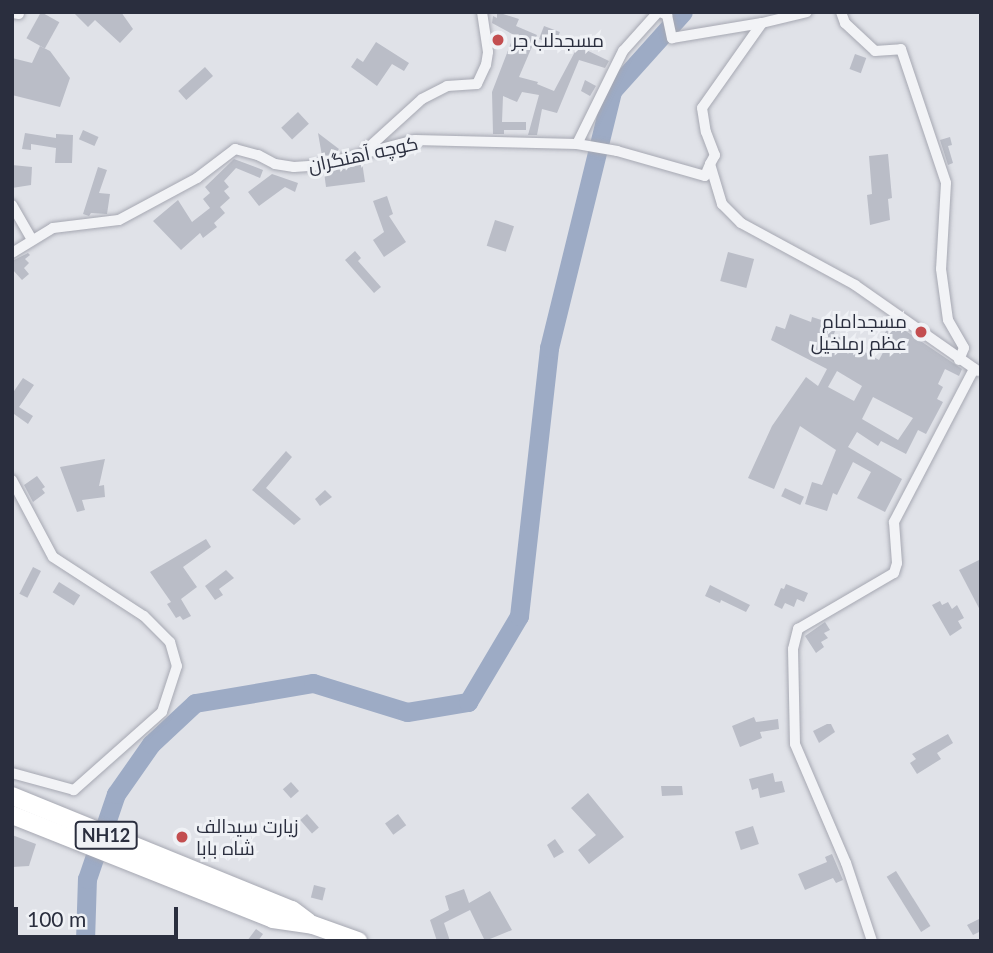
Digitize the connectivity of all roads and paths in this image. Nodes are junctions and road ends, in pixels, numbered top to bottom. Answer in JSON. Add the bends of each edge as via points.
{"nodes":[{"id":1,"x":482,"y":12,"type":"edge"},
{"id":2,"x":659,"y":12,"type":"edge"},
{"id":3,"x":807,"y":12,"type":"edge"},
{"id":4,"x":841,"y":12,"type":"edge"},
{"id":5,"x":762,"y":23,"type":"junction"},
{"id":6,"x":577,"y":144,"type":"junction"},
{"id":7,"x":364,"y":152,"type":"junction"},
{"id":8,"x":710,"y":164,"type":"junction"},
{"id":9,"x":12,"y":205,"type":"edge"},
{"id":10,"x":31,"y":239,"type":"junction"},
{"id":11,"x":12,"y":253,"type":"edge"},
{"id":12,"x":959,"y":360,"type":"junction"},
{"id":13,"x":977,"y":370,"type":"edge"},
{"id":14,"x":12,"y":480,"type":"edge"},
{"id":15,"x":12,"y":773,"type":"edge"},
{"id":16,"x":12,"y":796,"type":"edge"},
{"id":17,"x":12,"y":815,"type":"edge"},
{"id":18,"x":52,"y":823,"type":"junction"},
{"id":19,"x":358,"y":941,"type":"edge"},
{"id":20,"x":872,"y":941,"type":"edge"}],
"edges":[{"from":1,"to":7,"type":"street","via":[[488,52],[477,84],[447,86],[422,99]]},
{"from":2,"to":5,"type":"street","via":[[667,15],[672,38]]},
{"from":2,"to":6,"type":"street","via":[[622,51]]},
{"from":3,"to":5,"type":"street"},
{"from":4,"to":12,"type":"street","via":[[845,23],[875,51],[901,50],[946,183],[941,270],[948,320],[964,348]]},
{"from":5,"to":8,"type":"street","via":[[702,108],[715,155]]},
{"from":6,"to":7,"type":"street","name":"کوچه آهنگران","via":[[415,140]]},
{"from":6,"to":8,"type":"street","name":"کوچه آهنگران","via":[[705,176]]},
{"from":7,"to":10,"type":"street","name":"کوچه آهنگران","via":[[294,167],[235,149],[197,178],[119,220],[53,228]]},
{"from":8,"to":12,"type":"street","via":[[722,204],[741,223],[855,285]]},
{"from":9,"to":10,"type":"street"},
{"from":10,"to":11,"type":"street","name":"کوچه آهنگران"},
{"from":12,"to":13,"type":"street"},
{"from":13,"to":20,"type":"street","via":[[894,522],[894,573],[799,629],[793,649],[795,744],[846,863]]},
{"from":14,"to":15,"type":"street","via":[[53,556],[144,616],[170,642],[177,666],[162,712],[74,790]]},
{"from":16,"to":18,"type":"highway","number":"NH12"},
{"from":17,"to":18,"type":"highway","number":"NH12"},
{"from":18,"to":19,"type":"highway","number":"NH12","via":[[273,919],[313,925]]}]}
